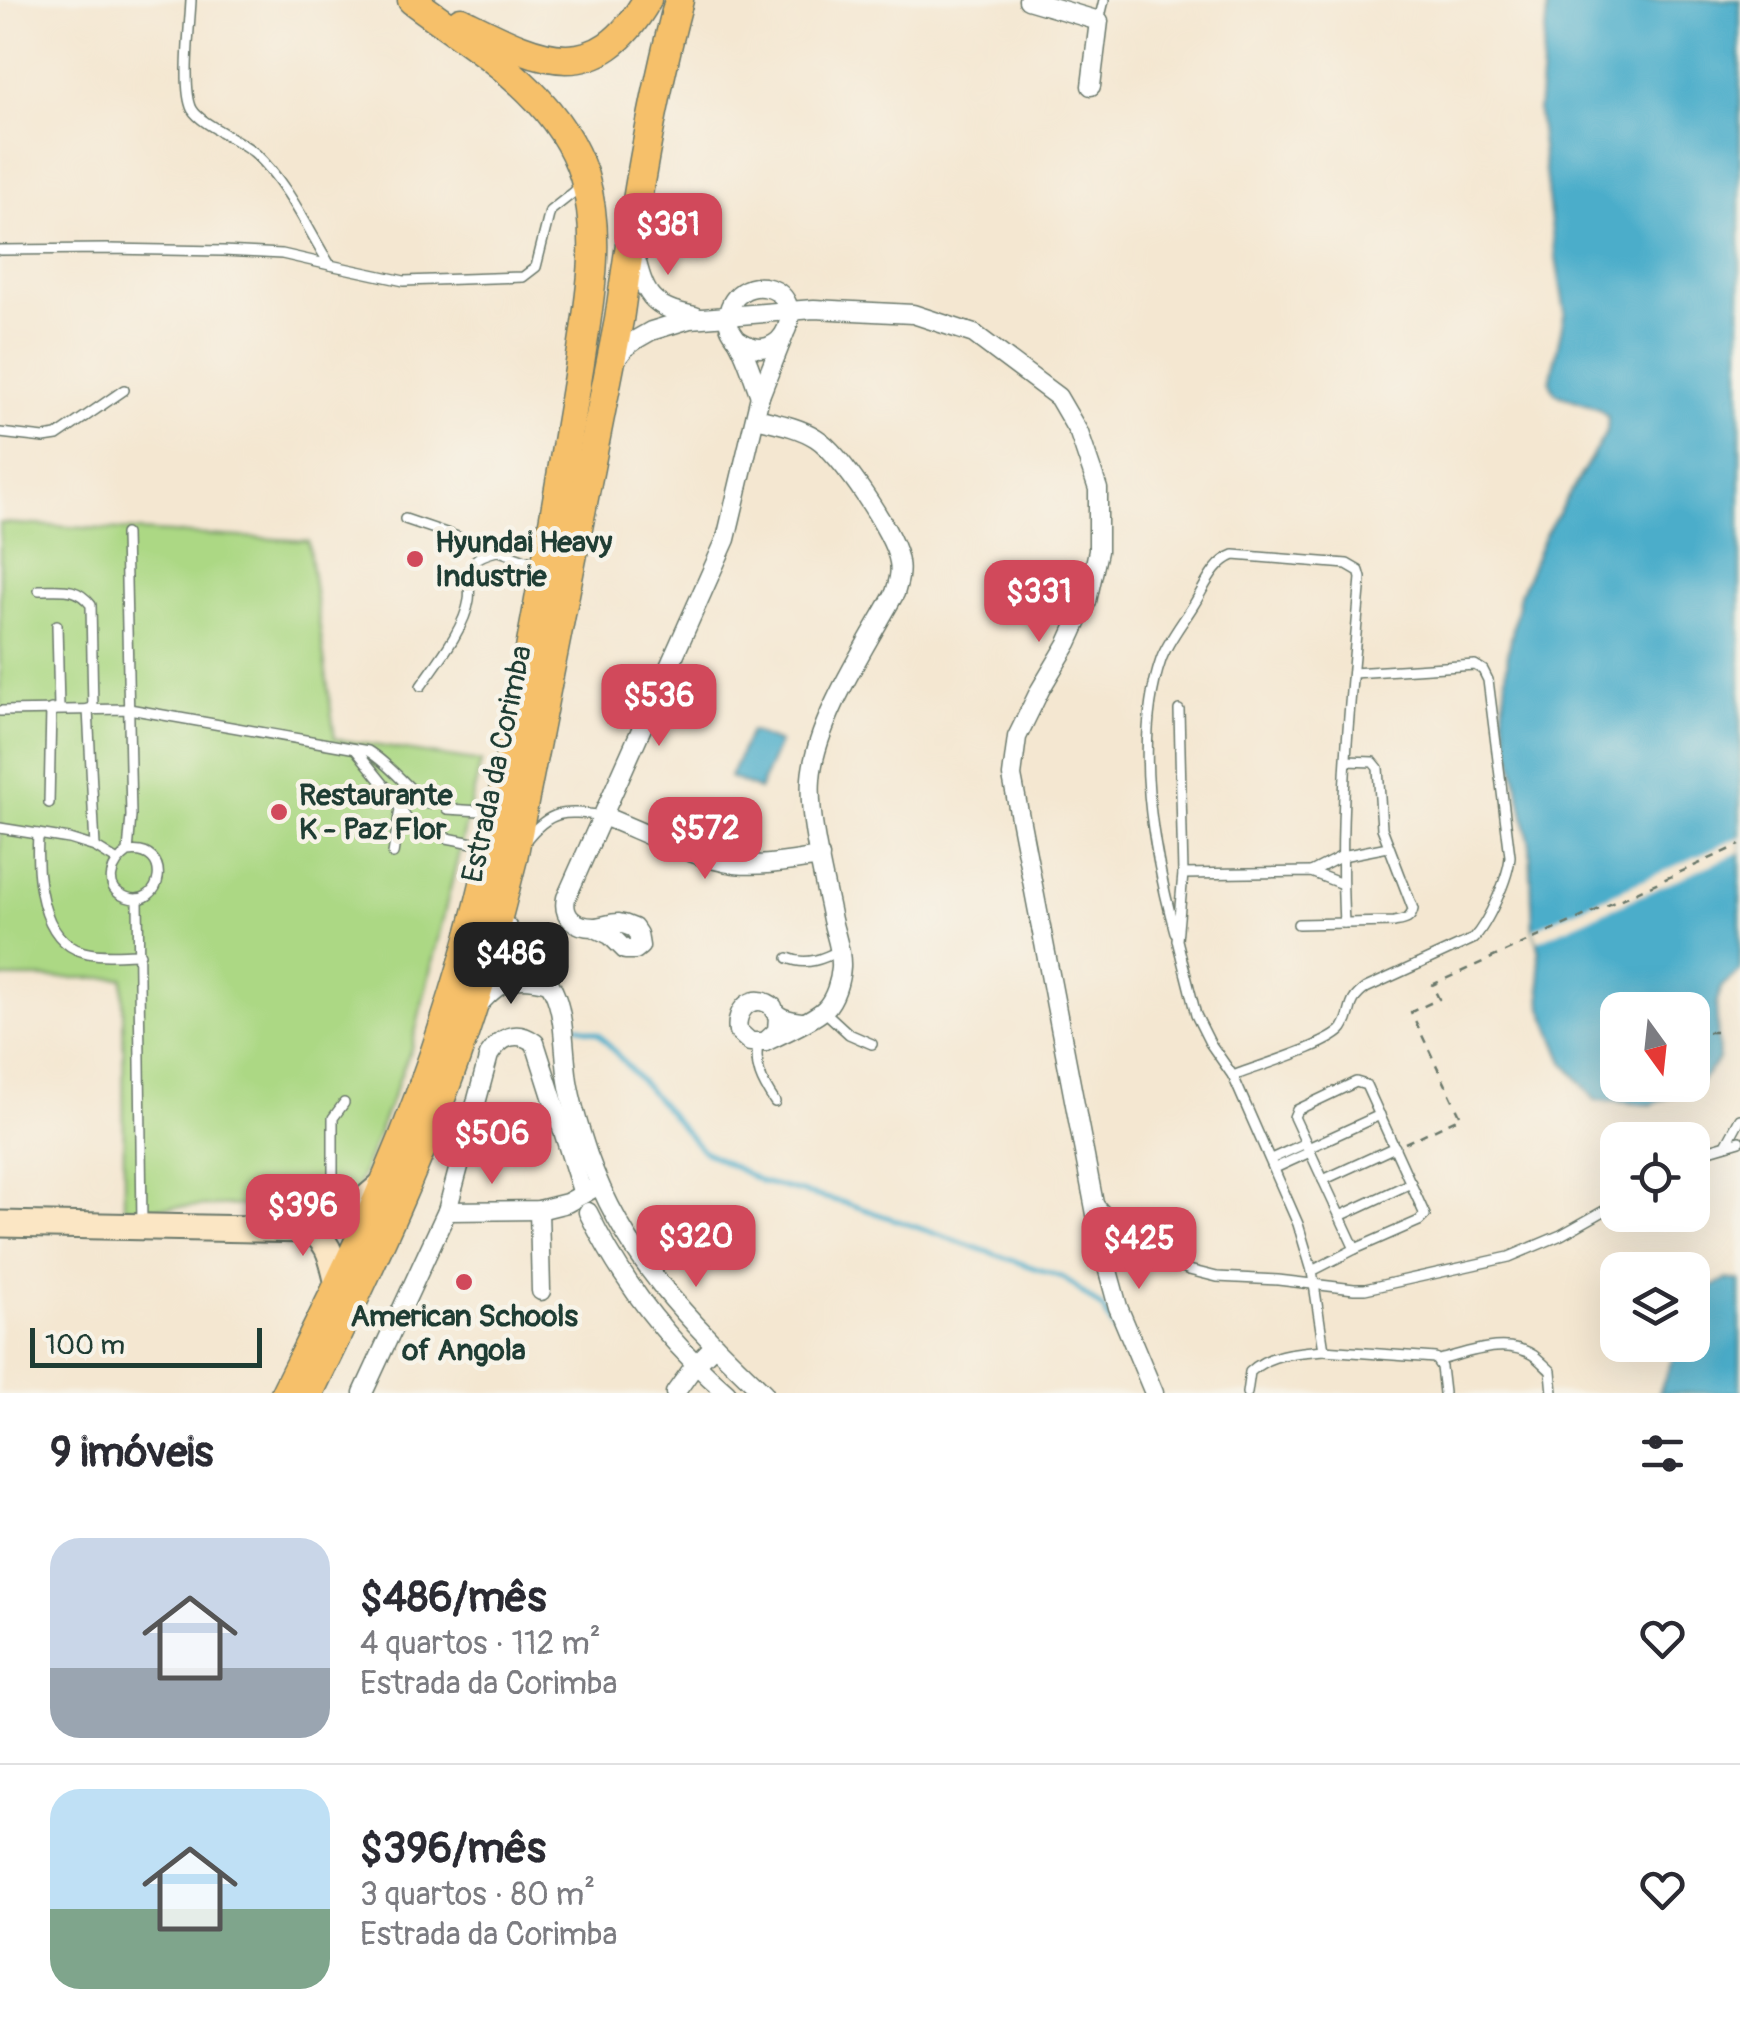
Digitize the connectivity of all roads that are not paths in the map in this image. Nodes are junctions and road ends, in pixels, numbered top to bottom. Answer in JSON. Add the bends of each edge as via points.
{"nodes":[{"id":1,"x":191,"y":0,"type":"edge"},
{"id":2,"x":412,"y":0,"type":"edge"},
{"id":3,"x":419,"y":0,"type":"edge"},
{"id":4,"x":647,"y":0,"type":"edge"},
{"id":5,"x":678,"y":0,"type":"edge"},
{"id":6,"x":1028,"y":0,"type":"edge"},
{"id":7,"x":1104,"y":0,"type":"edge"},
{"id":8,"x":1100,"y":21,"type":"junction"},
{"id":9,"x":1091,"y":86,"type":"dead end"},
{"id":10,"x":584,"y":176,"type":"junction"},
{"id":11,"x":630,"y":239,"type":"junction"},
{"id":12,"x":0,"y":250,"type":"edge"},
{"id":13,"x":330,"y":265,"type":"junction"},
{"id":14,"x":789,"y":310,"type":"junction"},
{"id":15,"x":728,"y":316,"type":"junction"},
{"id":16,"x":706,"y":318,"type":"junction"},
{"id":17,"x":784,"y":335,"type":"junction"},
{"id":18,"x":737,"y":340,"type":"junction"},
{"id":19,"x":607,"y":371,"type":"junction"},
{"id":20,"x":124,"y":390,"type":"dead end"},
{"id":21,"x":760,"y":396,"type":"junction"},
{"id":22,"x":756,"y":418,"type":"junction"},
{"id":23,"x":0,"y":433,"type":"edge"},
{"id":24,"x":405,"y":519,"type":"dead end"},
{"id":25,"x":126,"y":534,"type":"dead end"},
{"id":26,"x":497,"y":551,"type":"junction"},
{"id":27,"x":546,"y":566,"type":"junction"},
{"id":28,"x":39,"y":590,"type":"dead end"},
{"id":29,"x":56,"y":625,"type":"dead end"},
{"id":30,"x":1353,"y":673,"type":"junction"},
{"id":31,"x":421,"y":686,"type":"dead end"},
{"id":32,"x":55,"y":709,"type":"junction"},
{"id":33,"x":90,"y":709,"type":"junction"},
{"id":34,"x":129,"y":709,"type":"junction"},
{"id":35,"x":1179,"y":710,"type":"dead end"},
{"id":36,"x":0,"y":711,"type":"edge"},
{"id":37,"x":356,"y":750,"type":"junction"},
{"id":38,"x":1348,"y":761,"type":"junction"},
{"id":39,"x":49,"y":803,"type":"dead end"},
{"id":40,"x":428,"y":804,"type":"dead end"},
{"id":41,"x":447,"y":809,"type":"dead end"},
{"id":42,"x":400,"y":810,"type":"junction"},
{"id":43,"x":500,"y":812,"type":"junction"},
{"id":44,"x":603,"y":816,"type":"junction"},
{"id":45,"x":0,"y":828,"type":"edge"},
{"id":46,"x":422,"y":832,"type":"dead end"},
{"id":47,"x":38,"y":834,"type":"junction"},
{"id":48,"x":442,"y":837,"type":"dead end"},
{"id":49,"x":96,"y":847,"type":"junction"},
{"id":50,"x":1388,"y":847,"type":"junction"},
{"id":51,"x":128,"y":852,"type":"junction"},
{"id":52,"x":502,"y":852,"type":"junction"},
{"id":53,"x":393,"y":854,"type":"dead end"},
{"id":54,"x":1342,"y":856,"type":"junction"},
{"id":55,"x":820,"y":858,"type":"junction"},
{"id":56,"x":116,"y":860,"type":"junction"},
{"id":57,"x":1311,"y":872,"type":"junction"},
{"id":58,"x":1183,"y":874,"type":"junction"},
{"id":59,"x":1342,"y":884,"type":"junction"},
{"id":60,"x":138,"y":899,"type":"junction"},
{"id":61,"x":498,"y":916,"type":"junction"},
{"id":62,"x":1344,"y":923,"type":"junction"},
{"id":63,"x":1298,"y":924,"type":"dead end"},
{"id":64,"x":592,"y":927,"type":"dead end"},
{"id":65,"x":1176,"y":940,"type":"junction"},
{"id":66,"x":840,"y":950,"type":"junction"},
{"id":67,"x":140,"y":954,"type":"junction"},
{"id":68,"x":788,"y":958,"type":"dead end"},
{"id":69,"x":549,"y":984,"type":"junction"},
{"id":70,"x":824,"y":1010,"type":"junction"},
{"id":71,"x":470,"y":1015,"type":"junction"},
{"id":72,"x":778,"y":1016,"type":"junction"},
{"id":73,"x":802,"y":1022,"type":"junction"},
{"id":74,"x":762,"y":1043,"type":"junction"},
{"id":75,"x":872,"y":1044,"type":"dead end"},
{"id":76,"x":1233,"y":1076,"type":"junction"},
{"id":77,"x":775,"y":1102,"type":"dead end"},
{"id":78,"x":344,"y":1103,"type":"dead end"},
{"id":79,"x":1380,"y":1115,"type":"junction"},
{"id":80,"x":1740,"y":1119,"type":"edge"},
{"id":81,"x":1740,"y":1141,"type":"edge"},
{"id":82,"x":1728,"y":1143,"type":"junction"},
{"id":83,"x":1395,"y":1147,"type":"junction"},
{"id":84,"x":1308,"y":1148,"type":"junction"},
{"id":85,"x":1710,"y":1151,"type":"edge"},
{"id":86,"x":1273,"y":1164,"type":"junction"},
{"id":87,"x":1323,"y":1180,"type":"junction"},
{"id":88,"x":1411,"y":1183,"type":"junction"},
{"id":89,"x":384,"y":1184,"type":"junction"},
{"id":90,"x":595,"y":1198,"type":"junction"},
{"id":91,"x":1094,"y":1200,"type":"junction"},
{"id":92,"x":539,"y":1210,"type":"junction"},
{"id":93,"x":447,"y":1211,"type":"junction"},
{"id":94,"x":1600,"y":1213,"type":"edge"},
{"id":95,"x":1340,"y":1216,"type":"junction"},
{"id":96,"x":332,"y":1220,"type":"junction"},
{"id":97,"x":0,"y":1224,"type":"edge"},
{"id":98,"x":142,"y":1225,"type":"junction"},
{"id":99,"x":272,"y":1228,"type":"junction"},
{"id":100,"x":1356,"y":1250,"type":"junction"},
{"id":101,"x":1312,"y":1271,"type":"junction"},
{"id":102,"x":338,"y":1284,"type":"junction"},
{"id":103,"x":1314,"y":1285,"type":"junction"},
{"id":104,"x":541,"y":1291,"type":"dead end"},
{"id":105,"x":715,"y":1346,"type":"junction"},
{"id":106,"x":1324,"y":1350,"type":"junction"},
{"id":107,"x":1439,"y":1360,"type":"junction"},
{"id":108,"x":695,"y":1366,"type":"junction"},
{"id":109,"x":286,"y":1393,"type":"edge"},
{"id":110,"x":310,"y":1393,"type":"edge"},
{"id":111,"x":364,"y":1393,"type":"edge"},
{"id":112,"x":676,"y":1393,"type":"edge"},
{"id":113,"x":726,"y":1393,"type":"edge"},
{"id":114,"x":764,"y":1393,"type":"edge"},
{"id":115,"x":1154,"y":1393,"type":"edge"},
{"id":116,"x":1247,"y":1393,"type":"edge"},
{"id":117,"x":1444,"y":1393,"type":"edge"},
{"id":118,"x":1553,"y":1393,"type":"edge"}],
"edges":[{"from":1,"to":13,"type":"lane","via":[[191,108],[250,148],[283,183]]},
{"from":2,"to":10,"type":"main road","name":"Estrada da Corimba","via":[[536,96]]},
{"from":3,"to":4,"type":"main road","via":[[532,54],[566,59],[617,40]]},
{"from":5,"to":11,"type":"main road","name":"Estrada da Corimba"},
{"from":6,"to":8,"type":"street"},
{"from":7,"to":8,"type":"lane"},
{"from":8,"to":9,"type":"street"},
{"from":10,"to":13,"type":"lane","via":[[550,211],[536,268],[522,277],[404,281]]},
{"from":10,"to":27,"type":"main road","name":"Estrada da Corimba","via":[[593,233],[592,291]]},
{"from":11,"to":16,"type":"street","via":[[652,300]]},
{"from":11,"to":19,"type":"main road","name":"Estrada da Corimba"},
{"from":12,"to":13,"type":"lane","via":[[223,251]]},
{"from":14,"to":15,"type":"street"},
{"from":14,"to":15,"type":"street","via":[[776,292],[761,286],[738,294]]},
{"from":14,"to":17,"type":"street"},
{"from":14,"to":91,"type":"street","via":[[913,314],[974,334],[1058,397],[1080,434],[1098,489],[1098,551],[1087,601],[1017,737],[1012,776]]},
{"from":15,"to":16,"type":"street"},
{"from":15,"to":18,"type":"street"},
{"from":16,"to":19,"type":"street","via":[[637,338]]},
{"from":17,"to":18,"type":"street","via":[[762,348]]},
{"from":17,"to":21,"type":"street"},
{"from":18,"to":21,"type":"street"},
{"from":19,"to":52,"type":"main road","name":"Estrada da Corimba","via":[[570,573]]},
{"from":20,"to":23,"type":"lane","via":[[57,436]]},
{"from":21,"to":22,"type":"street"},
{"from":22,"to":44,"type":"street","via":[[726,539]]},
{"from":22,"to":55,"type":"street","via":[[814,436],[832,450],[885,527],[899,560],[895,593],[836,700],[815,755],[811,805]]},
{"from":24,"to":26,"type":"lane"},
{"from":25,"to":34,"type":"lane"},
{"from":26,"to":27,"type":"lane"},
{"from":26,"to":31,"type":"lane","via":[[474,561],[469,604]]},
{"from":27,"to":43,"type":"main road","name":"Estrada da Corimba"},
{"from":28,"to":33,"type":"lane","via":[[82,594],[90,605]]},
{"from":29,"to":32,"type":"lane"},
{"from":30,"to":38,"type":"lane"},
{"from":30,"to":65,"type":"lane","via":[[1362,578],[1355,567],[1234,555],[1218,565],[1162,657],[1152,695],[1151,817]]},
{"from":30,"to":76,"type":"lane","via":[[1475,665],[1483,670],[1510,867],[1474,939],[1354,996],[1343,1028],[1327,1041]]},
{"from":32,"to":33,"type":"lane"},
{"from":32,"to":36,"type":"lane"},
{"from":32,"to":39,"type":"lane"},
{"from":33,"to":34,"type":"lane"},
{"from":33,"to":49,"type":"lane"},
{"from":34,"to":37,"type":"lane"},
{"from":34,"to":51,"type":"lane"},
{"from":35,"to":58,"type":"lane"},
{"from":37,"to":40,"type":"lane","via":[[380,758]]},
{"from":37,"to":42,"type":"lane"},
{"from":38,"to":50,"type":"lane","via":[[1378,768]]},
{"from":38,"to":54,"type":"lane"},
{"from":41,"to":43,"type":"lane"},
{"from":42,"to":46,"type":"lane"},
{"from":42,"to":53,"type":"lane"},
{"from":43,"to":52,"type":"main road","name":"Estrada da Corimba"},
{"from":44,"to":52,"type":"lane","via":[[556,813]]},
{"from":44,"to":55,"type":"street","via":[[734,864]]},
{"from":44,"to":64,"type":"street","via":[[564,908],[574,922]]},
{"from":45,"to":47,"type":"lane"},
{"from":47,"to":49,"type":"lane"},
{"from":47,"to":67,"type":"lane","via":[[40,894],[70,948]]},
{"from":48,"to":52,"type":"lane"},
{"from":49,"to":56,"type":"lane"},
{"from":50,"to":54,"type":"lane"},
{"from":50,"to":62,"type":"lane","via":[[1411,916]]},
{"from":51,"to":56,"type":"lane"},
{"from":51,"to":60,"type":"lane","via":[[150,856],[158,870],[152,892]]},
{"from":52,"to":61,"type":"main road","name":"Estrada da Corimba"},
{"from":52,"to":89,"type":"main road","name":"Estrada da Corimba"},
{"from":54,"to":57,"type":"lane"},
{"from":54,"to":59,"type":"lane"},
{"from":55,"to":66,"type":"street"},
{"from":56,"to":60,"type":"lane","via":[[112,882],[127,898]]},
{"from":57,"to":58,"type":"lane"},
{"from":57,"to":59,"type":"lane"},
{"from":58,"to":65,"type":"lane"},
{"from":59,"to":62,"type":"lane"},
{"from":60,"to":67,"type":"lane"},
{"from":61,"to":69,"type":"street"},
{"from":61,"to":71,"type":"main road","name":"Estrada da Corimba"},
{"from":62,"to":63,"type":"lane"},
{"from":65,"to":76,"type":"lane","via":[[1196,1016]]},
{"from":66,"to":68,"type":"lane","via":[[814,961]]},
{"from":66,"to":70,"type":"street","via":[[835,994]]},
{"from":67,"to":98,"type":"lane"},
{"from":69,"to":71,"type":"street","via":[[509,980]]},
{"from":69,"to":90,"type":"street"},
{"from":70,"to":73,"type":"street"},
{"from":70,"to":75,"type":"lane","via":[[849,1034]]},
{"from":71,"to":110,"type":"main road","name":"Estrada da Corimba","via":[[406,1181]]},
{"from":72,"to":73,"type":"street"},
{"from":72,"to":74,"type":"street","via":[[777,1031]]},
{"from":72,"to":74,"type":"street","via":[[759,1001],[742,1009],[738,1031]]},
{"from":73,"to":74,"type":"street"},
{"from":74,"to":77,"type":"lane","via":[[758,1070]]},
{"from":76,"to":86,"type":"lane"},
{"from":78,"to":96,"type":"lane","via":[[333,1118]]},
{"from":79,"to":83,"type":"lane"},
{"from":79,"to":84,"type":"lane"},
{"from":79,"to":84,"type":"lane","via":[[1366,1085],[1356,1082],[1297,1110]]},
{"from":80,"to":82,"type":"lane"},
{"from":81,"to":82,"type":"lane"},
{"from":82,"to":85,"type":"lane"},
{"from":83,"to":87,"type":"lane"},
{"from":83,"to":88,"type":"lane"},
{"from":84,"to":86,"type":"lane"},
{"from":84,"to":87,"type":"lane"},
{"from":86,"to":101,"type":"lane"},
{"from":87,"to":95,"type":"lane"},
{"from":88,"to":95,"type":"lane"},
{"from":88,"to":100,"type":"lane","via":[[1423,1218]]},
{"from":89,"to":96,"type":"street"},
{"from":89,"to":102,"type":"main road","name":"Estrada da Corimba"},
{"from":90,"to":92,"type":"street"},
{"from":90,"to":93,"type":"street","via":[[535,1043],[510,1036],[489,1055]]},
{"from":90,"to":105,"type":"street"},
{"from":90,"to":108,"type":"street","via":[[607,1249]]},
{"from":91,"to":103,"type":"lane","via":[[1136,1245],[1189,1270]]},
{"from":91,"to":115,"type":"street","via":[[1118,1306]]},
{"from":92,"to":93,"type":"street"},
{"from":92,"to":104,"type":"street"},
{"from":93,"to":111,"type":"street"},
{"from":94,"to":103,"type":"lane","via":[[1509,1258],[1365,1289]]},
{"from":95,"to":100,"type":"lane"},
{"from":96,"to":99,"type":"street"},
{"from":97,"to":98,"type":"street"},
{"from":98,"to":99,"type":"street"},
{"from":99,"to":102,"type":"street","via":[[320,1235]]},
{"from":100,"to":101,"type":"lane"},
{"from":101,"to":103,"type":"lane"},
{"from":102,"to":109,"type":"main road","name":"Estrada da Corimba"},
{"from":103,"to":106,"type":"lane"},
{"from":105,"to":108,"type":"street"},
{"from":105,"to":114,"type":"street"},
{"from":106,"to":107,"type":"lane"},
{"from":106,"to":116,"type":"lane","via":[[1263,1362],[1250,1372]]},
{"from":107,"to":117,"type":"lane"},
{"from":107,"to":118,"type":"lane","via":[[1492,1346],[1531,1353],[1551,1370]]},
{"from":108,"to":112,"type":"street"},
{"from":108,"to":113,"type":"street"}]}
